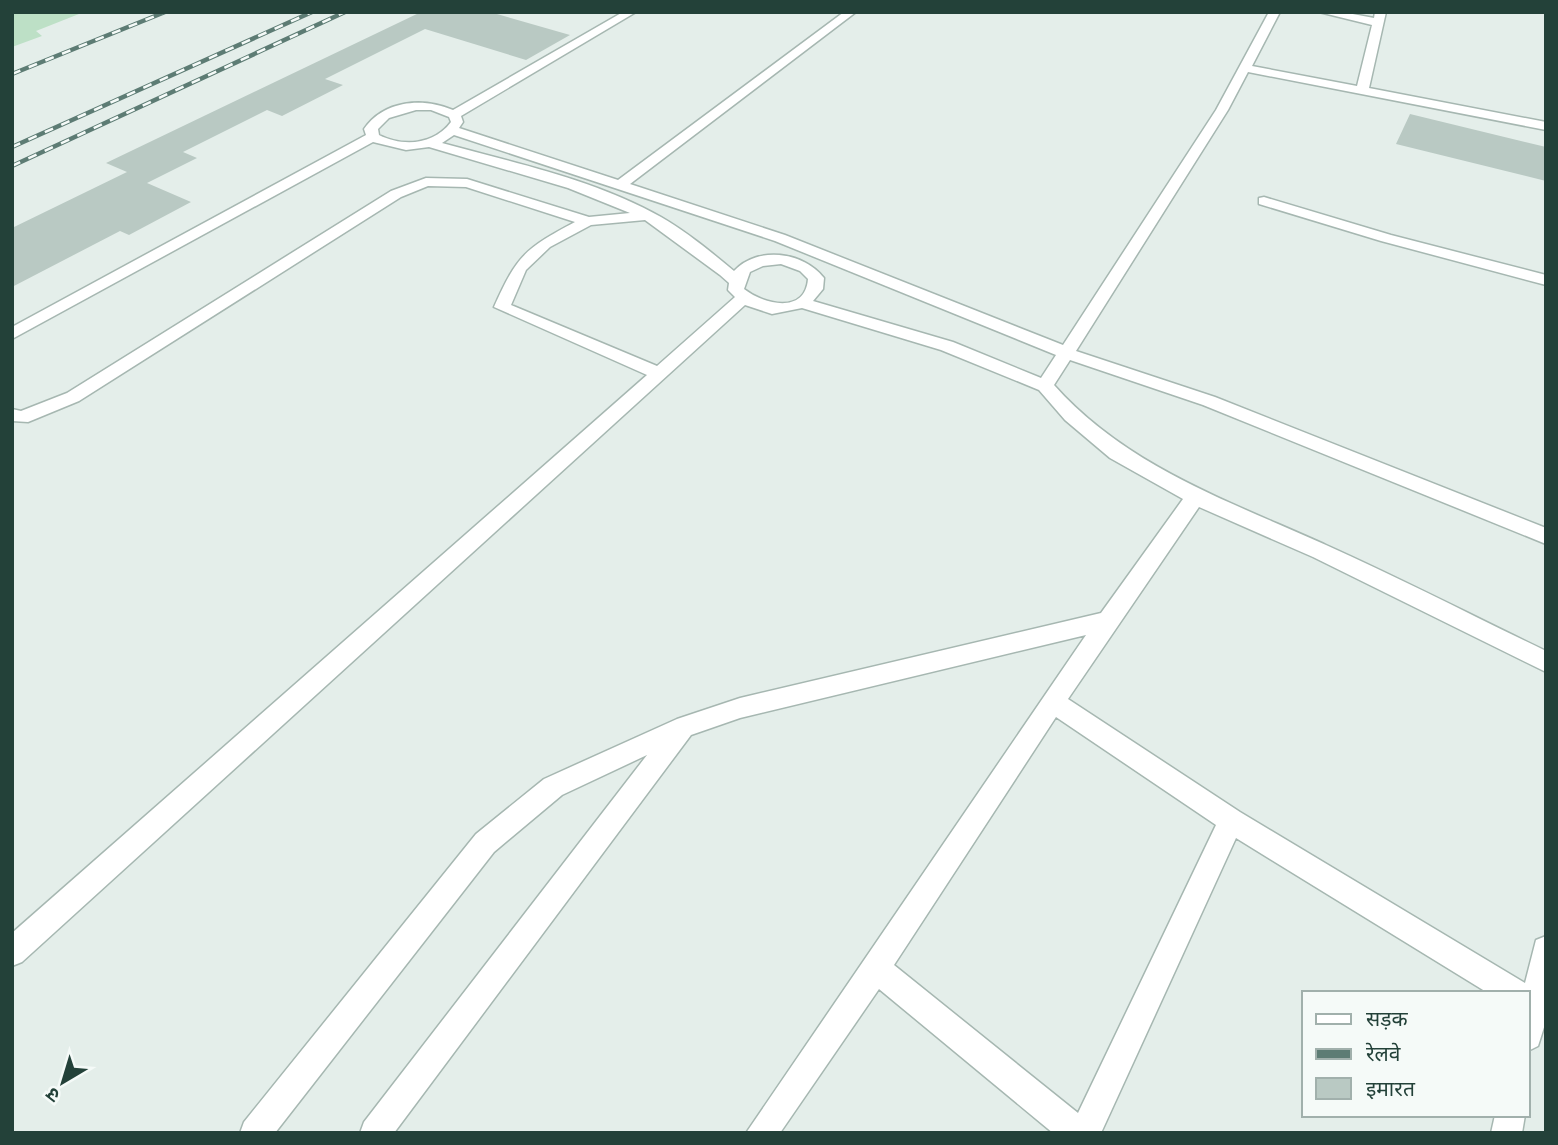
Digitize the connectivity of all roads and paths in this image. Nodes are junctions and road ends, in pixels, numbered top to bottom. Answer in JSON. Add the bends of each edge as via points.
{"nodes":[{"id":1,"x":631,"y":12,"type":"edge"},
{"id":2,"x":851,"y":12,"type":"edge"},
{"id":3,"x":1275,"y":12,"type":"edge"},
{"id":4,"x":1324,"y":12,"type":"edge"},
{"id":5,"x":1380,"y":17,"type":"edge"},
{"id":6,"x":1244,"y":68,"type":"junction"},
{"id":7,"x":1362,"y":91,"type":"junction"},
{"id":8,"x":454,"y":122,"type":"junction"},
{"id":9,"x":1546,"y":126,"type":"edge"},
{"id":10,"x":373,"y":137,"type":"junction"},
{"id":11,"x":429,"y":143,"type":"junction"},
{"id":12,"x":620,"y":185,"type":"junction"},
{"id":13,"x":1264,"y":201,"type":"dead end"},
{"id":14,"x":646,"y":216,"type":"junction"},
{"id":15,"x":588,"y":221,"type":"junction"},
{"id":16,"x":797,"y":262,"type":"junction"},
{"id":17,"x":847,"y":265,"type":"junction"},
{"id":18,"x":1546,"y":280,"type":"edge"},
{"id":19,"x":739,"y":289,"type":"junction"},
{"id":20,"x":803,"y":303,"type":"junction"},
{"id":21,"x":12,"y":334,"type":"edge"},
{"id":22,"x":1066,"y":353,"type":"junction"},
{"id":23,"x":659,"y":374,"type":"junction"},
{"id":24,"x":1045,"y":386,"type":"junction"},
{"id":25,"x":12,"y":415,"type":"edge"},
{"id":26,"x":1195,"y":497,"type":"junction"},
{"id":27,"x":1546,"y":536,"type":"edge"},
{"id":28,"x":1105,"y":621,"type":"junction"},
{"id":29,"x":1546,"y":662,"type":"edge"},
{"id":30,"x":1052,"y":701,"type":"junction"},
{"id":31,"x":685,"y":726,"type":"junction"},
{"id":32,"x":1231,"y":821,"type":"junction"},
{"id":33,"x":1546,"y":950,"type":"edge"},
{"id":34,"x":12,"y":952,"type":"edge"},
{"id":35,"x":878,"y":970,"type":"junction"},
{"id":36,"x":1511,"y":991,"type":"edge"},
{"id":37,"x":1531,"y":1003,"type":"edge"},
{"id":38,"x":255,"y":1133,"type":"edge"},
{"id":39,"x":374,"y":1133,"type":"edge"},
{"id":40,"x":761,"y":1133,"type":"edge"},
{"id":41,"x":1077,"y":1133,"type":"edge"},
{"id":42,"x":1085,"y":1133,"type":"edge"}],
"edges":[{"from":1,"to":8,"type":"street"},
{"from":2,"to":12,"type":"street"},
{"from":3,"to":6,"type":"street"},
{"from":4,"to":5,"type":"street"},
{"from":5,"to":7,"type":"street"},
{"from":6,"to":7,"type":"street"},
{"from":6,"to":22,"type":"street","via":[[1222,110]]},
{"from":7,"to":9,"type":"street"},
{"from":8,"to":10,"type":"street","via":[[433,106],[400,109],[375,121]]},
{"from":8,"to":11,"type":"street"},
{"from":8,"to":12,"type":"street"},
{"from":10,"to":11,"type":"street","via":[[395,146]]},
{"from":10,"to":21,"type":"street"},
{"from":11,"to":14,"type":"street","via":[[606,198]]},
{"from":12,"to":17,"type":"street"},
{"from":13,"to":18,"type":"street"},
{"from":14,"to":15,"type":"street"},
{"from":14,"to":19,"type":"street","via":[[691,243]]},
{"from":15,"to":23,"type":"street","via":[[545,244],[519,268],[502,307]]},
{"from":15,"to":25,"type":"street","via":[[467,183],[426,182],[396,194],[73,397],[22,418]]},
{"from":16,"to":17,"type":"street"},
{"from":16,"to":19,"type":"street","via":[[766,260],[741,271]]},
{"from":16,"to":20,"type":"street","via":[[810,268],[819,286]]},
{"from":17,"to":22,"type":"street"},
{"from":19,"to":20,"type":"street","via":[[771,309]]},
{"from":19,"to":23,"type":"street"},
{"from":20,"to":24,"type":"street","via":[[947,346]]},
{"from":22,"to":24,"type":"street"},
{"from":22,"to":27,"type":"street","via":[[1209,401]]},
{"from":23,"to":34,"type":"street"},
{"from":24,"to":26,"type":"street","via":[[1116,453]]},
{"from":26,"to":28,"type":"street"},
{"from":26,"to":29,"type":"street","via":[[1320,551]]},
{"from":28,"to":30,"type":"street"},
{"from":28,"to":31,"type":"street","via":[[740,708]]},
{"from":30,"to":32,"type":"street"},
{"from":30,"to":35,"type":"street"},
{"from":31,"to":38,"type":"street","via":[[553,787],[485,844]]},
{"from":31,"to":39,"type":"street"},
{"from":32,"to":36,"type":"street"},
{"from":32,"to":42,"type":"street"},
{"from":33,"to":37,"type":"street"},
{"from":35,"to":40,"type":"street"},
{"from":35,"to":41,"type":"street"}]}
